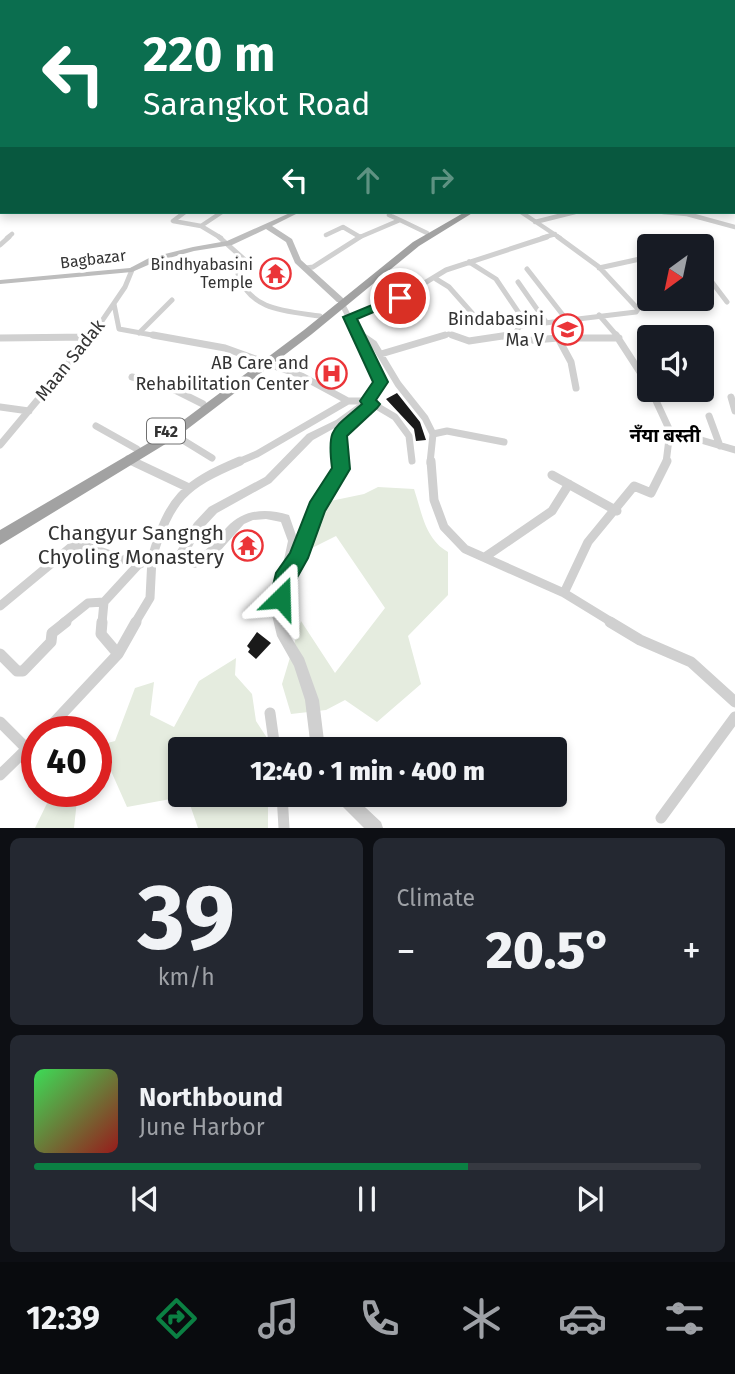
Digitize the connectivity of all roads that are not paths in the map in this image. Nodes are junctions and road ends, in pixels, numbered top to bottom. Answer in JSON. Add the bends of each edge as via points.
{"nodes":[{"id":1,"x":183,"y":214,"type":"edge"},
{"id":2,"x":217,"y":214,"type":"edge"},
{"id":3,"x":293,"y":214,"type":"edge"},
{"id":4,"x":390,"y":214,"type":"edge"},
{"id":5,"x":460,"y":214,"type":"edge"},
{"id":6,"x":467,"y":214,"type":"edge"},
{"id":7,"x":524,"y":214,"type":"edge"},
{"id":8,"x":567,"y":214,"type":"edge"},
{"id":9,"x":698,"y":214,"type":"edge"},
{"id":10,"x":400,"y":220,"type":"junction"},
{"id":11,"x":535,"y":222,"type":"junction"},
{"id":12,"x":201,"y":226,"type":"junction"},
{"id":13,"x":267,"y":226,"type":"junction"},
{"id":14,"x":735,"y":227,"type":"edge"},
{"id":15,"x":427,"y":233,"type":"junction"},
{"id":16,"x":12,"y":234,"type":"dead end"},
{"id":17,"x":555,"y":234,"type":"junction"},
{"id":18,"x":326,"y":235,"type":"dead end"},
{"id":19,"x":360,"y":237,"type":"junction"},
{"id":20,"x":229,"y":243,"type":"junction"},
{"id":21,"x":0,"y":245,"type":"edge"},
{"id":22,"x":637,"y":260,"type":"edge"},
{"id":23,"x":469,"y":262,"type":"junction"},
{"id":24,"x":306,"y":268,"type":"junction"},
{"id":25,"x":599,"y":268,"type":"junction"},
{"id":26,"x":527,"y":269,"type":"dead end"},
{"id":27,"x":131,"y":270,"type":"junction"},
{"id":28,"x":436,"y":279,"type":"junction"},
{"id":29,"x":0,"y":282,"type":"edge"},
{"id":30,"x":518,"y":282,"type":"dead end"},
{"id":31,"x":714,"y":286,"type":"edge"},
{"id":32,"x":172,"y":300,"type":"dead end"},
{"id":33,"x":342,"y":302,"type":"junction"},
{"id":34,"x":726,"y":302,"type":"dead end"},
{"id":35,"x":114,"y":303,"type":"junction"},
{"id":36,"x":472,"y":313,"type":"dead end"},
{"id":37,"x":599,"y":315,"type":"junction"},
{"id":38,"x":320,"y":316,"type":"junction"},
{"id":39,"x":350,"y":317,"type":"junction"},
{"id":40,"x":566,"y":319,"type":"junction"},
{"id":41,"x":546,"y":322,"type":"junction"},
{"id":42,"x":527,"y":325,"type":"junction"},
{"id":43,"x":357,"y":332,"type":"junction"},
{"id":44,"x":139,"y":333,"type":"junction"},
{"id":45,"x":89,"y":337,"type":"junction"},
{"id":46,"x":508,"y":337,"type":"junction"},
{"id":47,"x":0,"y":338,"type":"edge"},
{"id":48,"x":558,"y":338,"type":"junction"},
{"id":49,"x":619,"y":338,"type":"junction"},
{"id":50,"x":381,"y":354,"type":"junction"},
{"id":51,"x":263,"y":362,"type":"junction"},
{"id":52,"x":637,"y":367,"type":"edge"},
{"id":53,"x":132,"y":377,"type":"dead end"},
{"id":54,"x":576,"y":388,"type":"dead end"},
{"id":55,"x":731,"y":397,"type":"dead end"},
{"id":56,"x":348,"y":401,"type":"junction"},
{"id":57,"x":370,"y":402,"type":"junction"},
{"id":58,"x":657,"y":402,"type":"edge"},
{"id":59,"x":203,"y":404,"type":"junction"},
{"id":60,"x":0,"y":407,"type":"edge"},
{"id":61,"x":29,"y":411,"type":"junction"},
{"id":62,"x":735,"y":411,"type":"edge"},
{"id":63,"x":709,"y":416,"type":"dead end"},
{"id":64,"x":96,"y":426,"type":"dead end"},
{"id":65,"x":670,"y":431,"type":"junction"},
{"id":66,"x":173,"y":434,"type":"junction"},
{"id":67,"x":433,"y":434,"type":"junction"},
{"id":68,"x":504,"y":442,"type":"dead end"},
{"id":69,"x":0,"y":445,"type":"edge"},
{"id":70,"x":720,"y":446,"type":"junction"},
{"id":71,"x":735,"y":450,"type":"edge"},
{"id":72,"x":131,"y":456,"type":"junction"},
{"id":73,"x":212,"y":458,"type":"dead end"},
{"id":74,"x":412,"y":461,"type":"dead end"},
{"id":75,"x":552,"y":475,"type":"dead end"},
{"id":76,"x":569,"y":484,"type":"junction"},
{"id":77,"x":187,"y":487,"type":"junction"},
{"id":78,"x":617,"y":510,"type":"junction"},
{"id":79,"x":0,"y":529,"type":"edge"},
{"id":80,"x":0,"y":538,"type":"edge"},
{"id":81,"x":485,"y":557,"type":"junction"},
{"id":82,"x":152,"y":558,"type":"junction"},
{"id":83,"x":138,"y":565,"type":"junction"},
{"id":84,"x":284,"y":580,"type":"junction"},
{"id":85,"x":564,"y":593,"type":"junction"},
{"id":86,"x":104,"y":602,"type":"junction"},
{"id":87,"x":0,"y":606,"type":"edge"},
{"id":88,"x":0,"y":654,"type":"edge"},
{"id":89,"x":118,"y":654,"type":"junction"},
{"id":90,"x":735,"y":702,"type":"edge"},
{"id":91,"x":270,"y":713,"type":"dead end"},
{"id":92,"x":60,"y":716,"type":"edge"},
{"id":93,"x":735,"y":717,"type":"edge"},
{"id":94,"x":0,"y":722,"type":"edge"},
{"id":95,"x":273,"y":737,"type":"edge"},
{"id":96,"x":317,"y":737,"type":"edge"},
{"id":97,"x":21,"y":744,"type":"edge"},
{"id":98,"x":21,"y":754,"type":"edge"},
{"id":99,"x":0,"y":775,"type":"edge"},
{"id":100,"x":283,"y":807,"type":"edge"},
{"id":101,"x":354,"y":807,"type":"edge"},
{"id":102,"x":662,"y":818,"type":"dead end"},
{"id":103,"x":284,"y":828,"type":"edge"},
{"id":104,"x":375,"y":828,"type":"edge"}],
"edges":[{"from":1,"to":12,"type":"street","via":[[173,221]]},
{"from":2,"to":12,"type":"street"},
{"from":3,"to":13,"type":"main road","name":"Bagbazar"},
{"from":4,"to":10,"type":"street"},
{"from":5,"to":15,"type":"highway","number":"F42"},
{"from":6,"to":33,"type":"highway","number":"F42","via":[[416,244]]},
{"from":7,"to":11,"type":"street"},
{"from":8,"to":11,"type":"street"},
{"from":9,"to":14,"type":"street"},
{"from":10,"to":15,"type":"street"},
{"from":10,"to":19,"type":"street"},
{"from":11,"to":17,"type":"street"},
{"from":12,"to":20,"type":"street","via":[[216,231]]},
{"from":13,"to":20,"type":"main road","name":"Bagbazar"},
{"from":13,"to":24,"type":"main road","via":[[289,241]]},
{"from":15,"to":33,"type":"highway","number":"F42"},
{"from":16,"to":21,"type":"street"},
{"from":17,"to":23,"type":"street"},
{"from":17,"to":25,"type":"street"},
{"from":18,"to":19,"type":"street","via":[[343,227]]},
{"from":19,"to":24,"type":"street"},
{"from":20,"to":27,"type":"main road","name":"Bagbazar","via":[[152,260]]},
{"from":20,"to":38,"type":"street","via":[[233,253],[246,261],[239,274],[246,295],[263,305]]},
{"from":22,"to":25,"type":"street"},
{"from":23,"to":28,"type":"street"},
{"from":23,"to":42,"type":"street","via":[[496,279]]},
{"from":24,"to":33,"type":"main road"},
{"from":25,"to":37,"type":"street","via":[[638,309]]},
{"from":26,"to":40,"type":"street"},
{"from":27,"to":29,"type":"main road","name":"Bagbazar"},
{"from":27,"to":35,"type":"street","name":"Maan Sadak"},
{"from":28,"to":36,"type":"street"},
{"from":28,"to":39,"type":"street"},
{"from":30,"to":41,"type":"street"},
{"from":31,"to":34,"type":"street"},
{"from":32,"to":44,"type":"street"},
{"from":33,"to":38,"type":"highway","number":"F42"},
{"from":33,"to":39,"type":"street"},
{"from":33,"to":51,"type":"highway","number":"F42"},
{"from":35,"to":44,"type":"street","via":[[119,329]]},
{"from":35,"to":45,"type":"street","name":"Maan Sadak"},
{"from":37,"to":40,"type":"street"},
{"from":37,"to":49,"type":"street"},
{"from":38,"to":51,"type":"highway","number":"F42"},
{"from":39,"to":43,"type":"street"},
{"from":40,"to":41,"type":"street"},
{"from":41,"to":42,"type":"street"},
{"from":42,"to":46,"type":"street"},
{"from":43,"to":50,"type":"street"},
{"from":43,"to":57,"type":"street","via":[[380,382]]},
{"from":44,"to":51,"type":"street","via":[[225,348]]},
{"from":45,"to":47,"type":"street"},
{"from":45,"to":61,"type":"street","name":"Maan Sadak"},
{"from":46,"to":48,"type":"street","via":[[523,341]]},
{"from":46,"to":50,"type":"street","via":[[469,341],[449,334]]},
{"from":48,"to":49,"type":"street"},
{"from":48,"to":54,"type":"street","via":[[571,362]]},
{"from":49,"to":52,"type":"street"},
{"from":50,"to":67,"type":"street"},
{"from":51,"to":56,"type":"street","via":[[294,369]]},
{"from":51,"to":59,"type":"highway","number":"F42"},
{"from":51,"to":66,"type":"highway","number":"F42"},
{"from":53,"to":59,"type":"street","via":[[163,384]]},
{"from":55,"to":62,"type":"street"},
{"from":56,"to":57,"type":"street"},
{"from":56,"to":77,"type":"street","via":[[257,454]]},
{"from":57,"to":74,"type":"street","via":[[395,417],[409,436]]},
{"from":57,"to":84,"type":"street","via":[[340,432],[341,469],[316,508],[298,558]]},
{"from":57,"to":84,"type":"street","via":[[310,437],[257,488],[213,510],[183,551],[186,559],[195,563],[204,560],[234,524],[271,514],[285,518],[293,541]]},
{"from":58,"to":65,"type":"street"},
{"from":59,"to":72,"type":"highway","number":"F42"},
{"from":60,"to":61,"type":"street"},
{"from":61,"to":69,"type":"street","name":"Maan Sadak"},
{"from":63,"to":70,"type":"street"},
{"from":64,"to":72,"type":"street"},
{"from":65,"to":70,"type":"street"},
{"from":65,"to":78,"type":"street","via":[[668,456],[651,493],[634,486]]},
{"from":66,"to":72,"type":"highway","number":"F42"},
{"from":66,"to":73,"type":"street"},
{"from":67,"to":68,"type":"street","via":[[447,431]]},
{"from":67,"to":81,"type":"street","via":[[429,468],[444,527],[465,549]]},
{"from":70,"to":71,"type":"street"},
{"from":72,"to":77,"type":"street"},
{"from":72,"to":79,"type":"highway","number":"F42"},
{"from":72,"to":80,"type":"highway","number":"F42"},
{"from":75,"to":76,"type":"street"},
{"from":76,"to":78,"type":"street"},
{"from":76,"to":81,"type":"street","via":[[552,511]]},
{"from":77,"to":82,"type":"street","via":[[163,521]]},
{"from":78,"to":85,"type":"street","via":[[588,541]]},
{"from":81,"to":85,"type":"street"},
{"from":82,"to":83,"type":"street"},
{"from":82,"to":89,"type":"street","via":[[150,598]]},
{"from":83,"to":86,"type":"street"},
{"from":83,"to":87,"type":"street","via":[[80,544]]},
{"from":84,"to":96,"type":"street","via":[[278,615],[312,700]]},
{"from":85,"to":90,"type":"street","via":[[640,640],[691,662]]},
{"from":86,"to":88,"type":"street","via":[[88,603],[79,610],[52,633],[51,642],[23,671],[17,671]]},
{"from":86,"to":89,"type":"street","via":[[101,634]]},
{"from":89,"to":92,"type":"street"},
{"from":91,"to":95,"type":"street"},
{"from":93,"to":102,"type":"street"},
{"from":94,"to":97,"type":"street"},
{"from":98,"to":99,"type":"street"},
{"from":100,"to":103,"type":"street"},
{"from":101,"to":104,"type":"street"}]}
